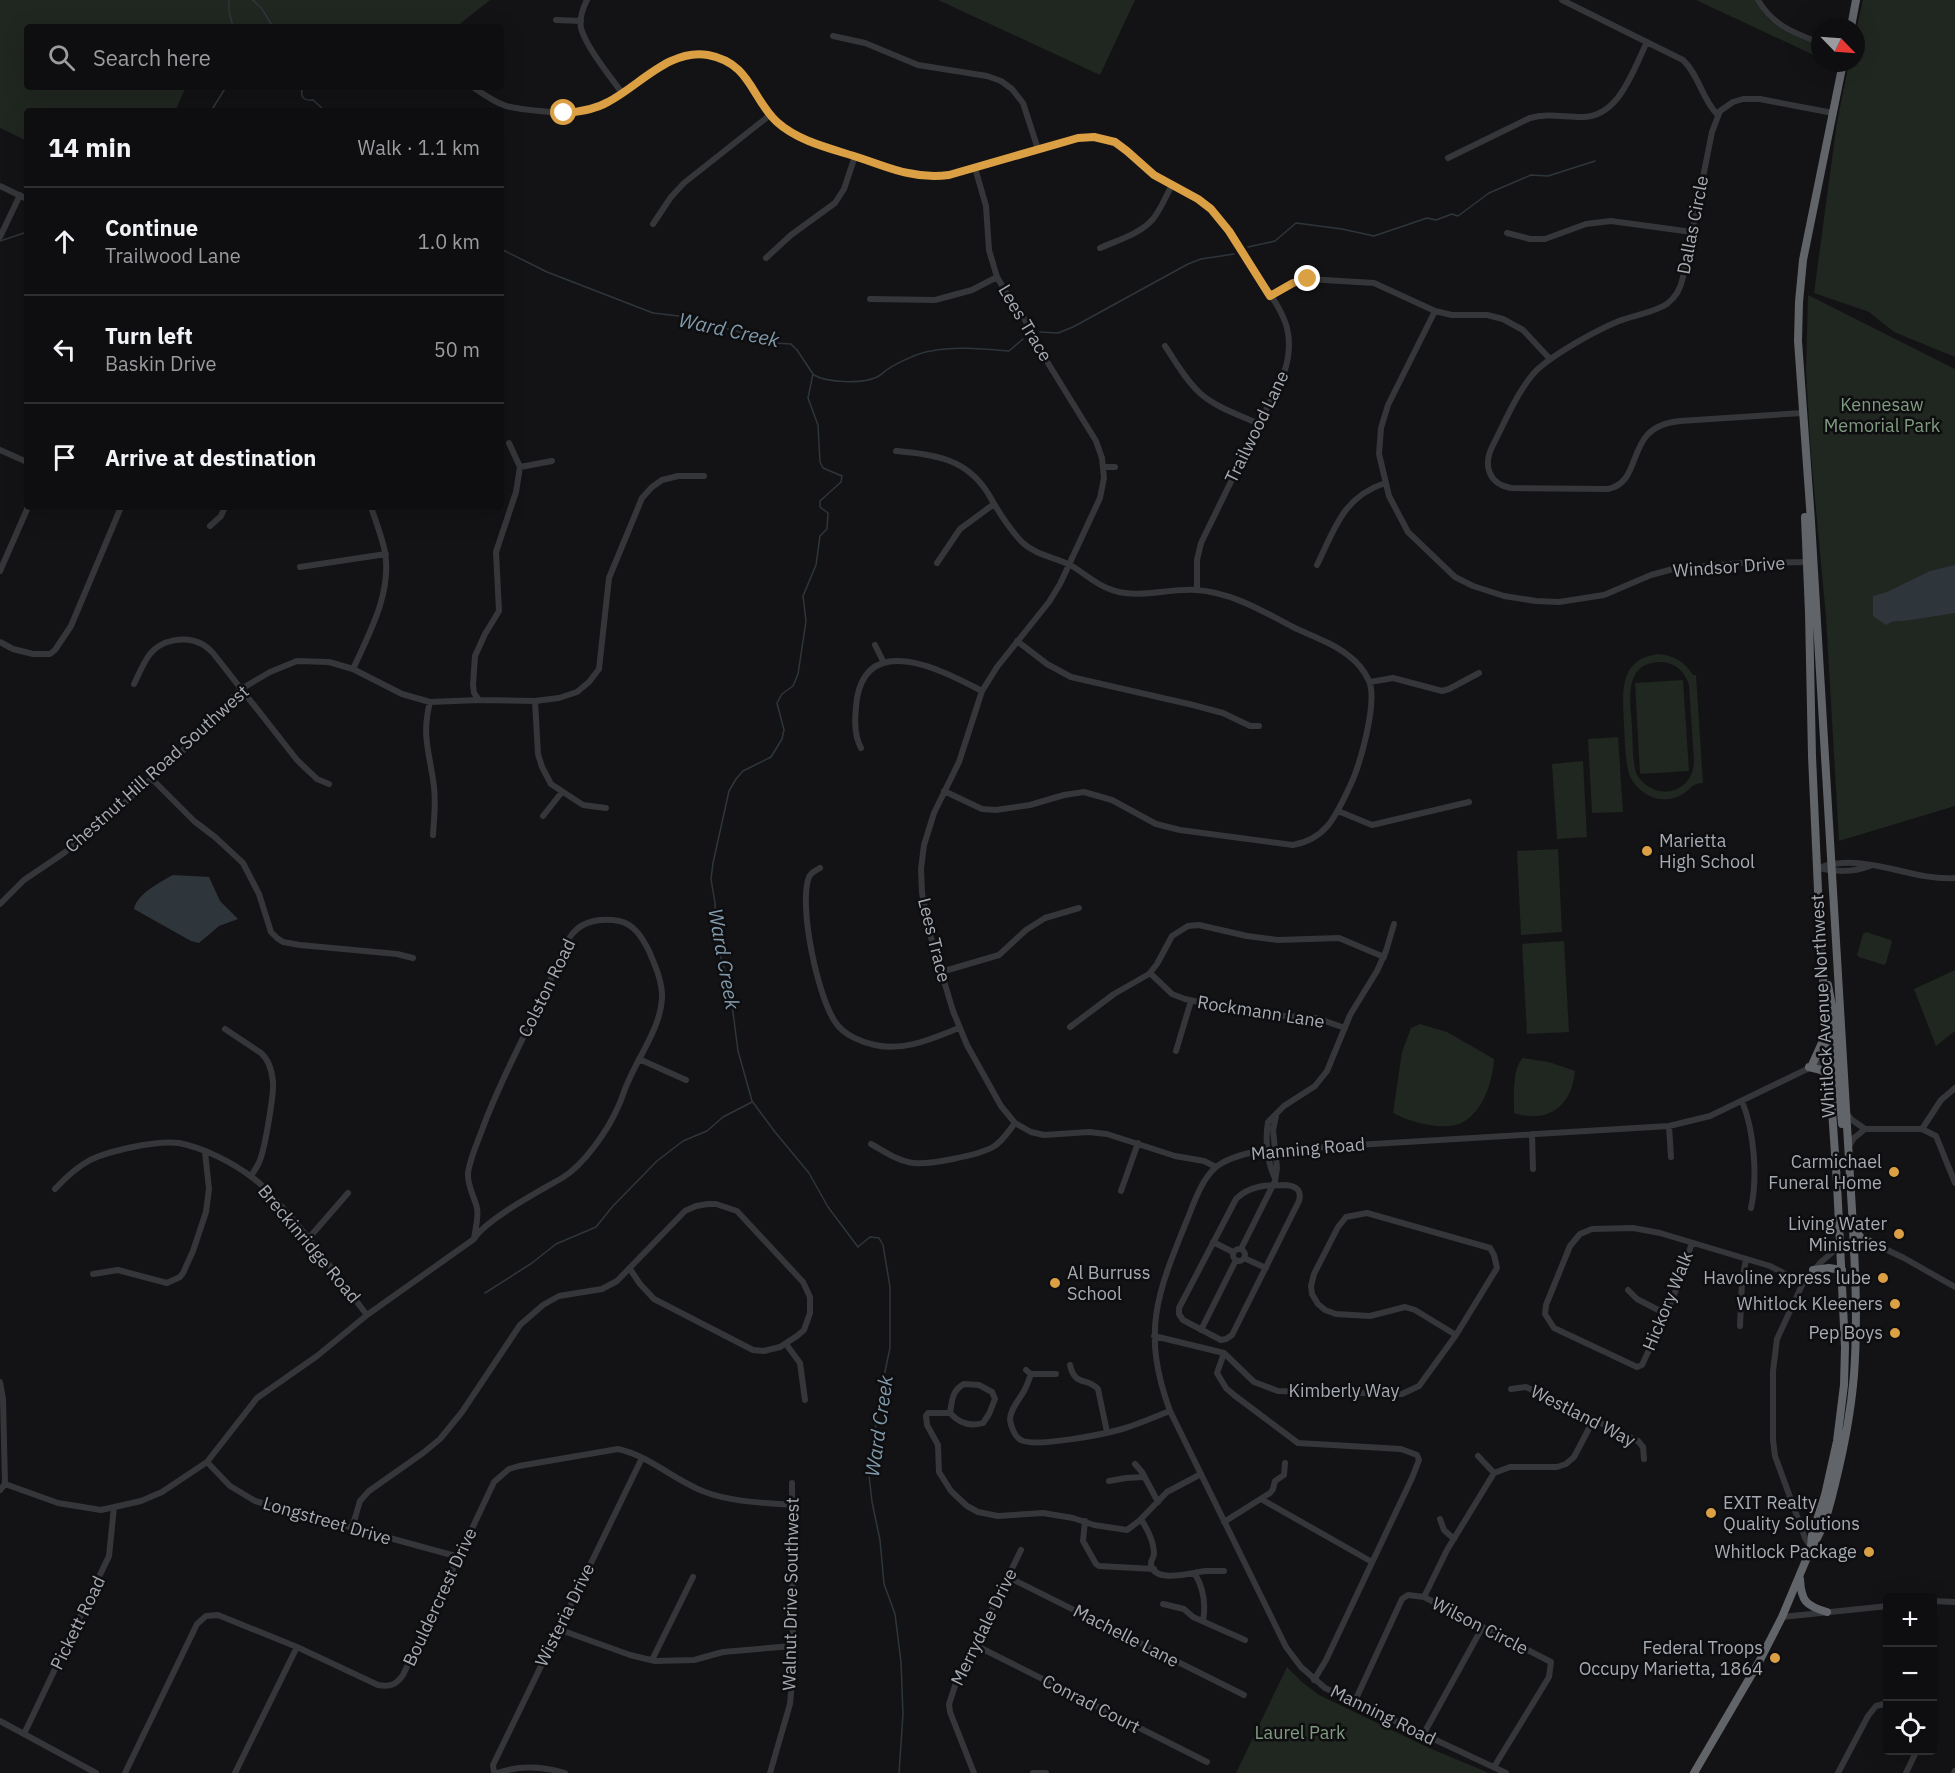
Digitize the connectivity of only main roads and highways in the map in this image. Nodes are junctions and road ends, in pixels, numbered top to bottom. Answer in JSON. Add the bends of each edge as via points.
{"nodes":[{"id":1,"x":1856,"y":0,"type":"edge"},
{"id":2,"x":1853,"y":18,"type":"edge"},
{"id":3,"x":1841,"y":72,"type":"edge"},
{"id":4,"x":1810,"y":562,"type":"junction"},
{"id":5,"x":1823,"y":970,"type":"junction"},
{"id":6,"x":1827,"y":1028,"type":"junction"},
{"id":7,"x":1836,"y":1057,"type":"junction"},
{"id":8,"x":1830,"y":1076,"type":"junction"},
{"id":9,"x":1847,"y":1138,"type":"junction"},
{"id":10,"x":1853,"y":1224,"type":"junction"},
{"id":11,"x":1883,"y":1248,"type":"road end"},
{"id":12,"x":1813,"y":1270,"type":"road end"},
{"id":13,"x":1842,"y":1270,"type":"junction"},
{"id":14,"x":1811,"y":1548,"type":"junction"},
{"id":15,"x":1800,"y":1576,"type":"junction"},
{"id":16,"x":1827,"y":1612,"type":"road end"},
{"id":17,"x":1694,"y":1773,"type":"edge"}],
"edges":[{"from":1,"to":2,"type":"highway"},
{"from":3,"to":4,"type":"highway","name":"Whitlock Avenue Northwest","via":[[1800,280],[1798,341]]},
{"from":4,"to":5,"type":"highway","name":"Whitlock Avenue Northwest","via":[[1812,756]]},
{"from":4,"to":7,"type":"highway","name":"Whitlock Avenue Northwest","via":[[1831,867]]},
{"from":5,"to":6,"type":"highway","name":"Whitlock Avenue Northwest"},
{"from":5,"to":7,"type":"highway","via":[[1832,1002]]},
{"from":6,"to":7,"type":"highway","name":"Whitlock Avenue Northwest"},
{"from":6,"to":8,"type":"highway","via":[[1811,1066]]},
{"from":7,"to":8,"type":"highway","name":"Whitlock Avenue Northwest"},
{"from":7,"to":9,"type":"highway","name":"Whitlock Avenue Northwest"},
{"from":7,"to":9,"type":"highway","via":[[1841,1120]]},
{"from":8,"to":13,"type":"highway","name":"Whitlock Avenue Northwest"},
{"from":9,"to":10,"type":"highway","name":"Whitlock Avenue Northwest"},
{"from":10,"to":11,"type":"highway","via":[[1861,1238]]},
{"from":10,"to":14,"type":"highway","name":"Whitlock Avenue Northwest","via":[[1855,1352],[1851,1395],[1832,1497],[1819,1538]]},
{"from":12,"to":13,"type":"highway"},
{"from":13,"to":14,"type":"highway","name":"Whitlock Avenue Northwest","via":[[1843,1396],[1832,1466]]},
{"from":14,"to":15,"type":"highway","name":"Whitlock Avenue Northwest"},
{"from":15,"to":16,"type":"highway","via":[[1806,1603]]},
{"from":15,"to":17,"type":"highway","name":"Whitlock Avenue Northwest","via":[[1751,1678]]}]}
